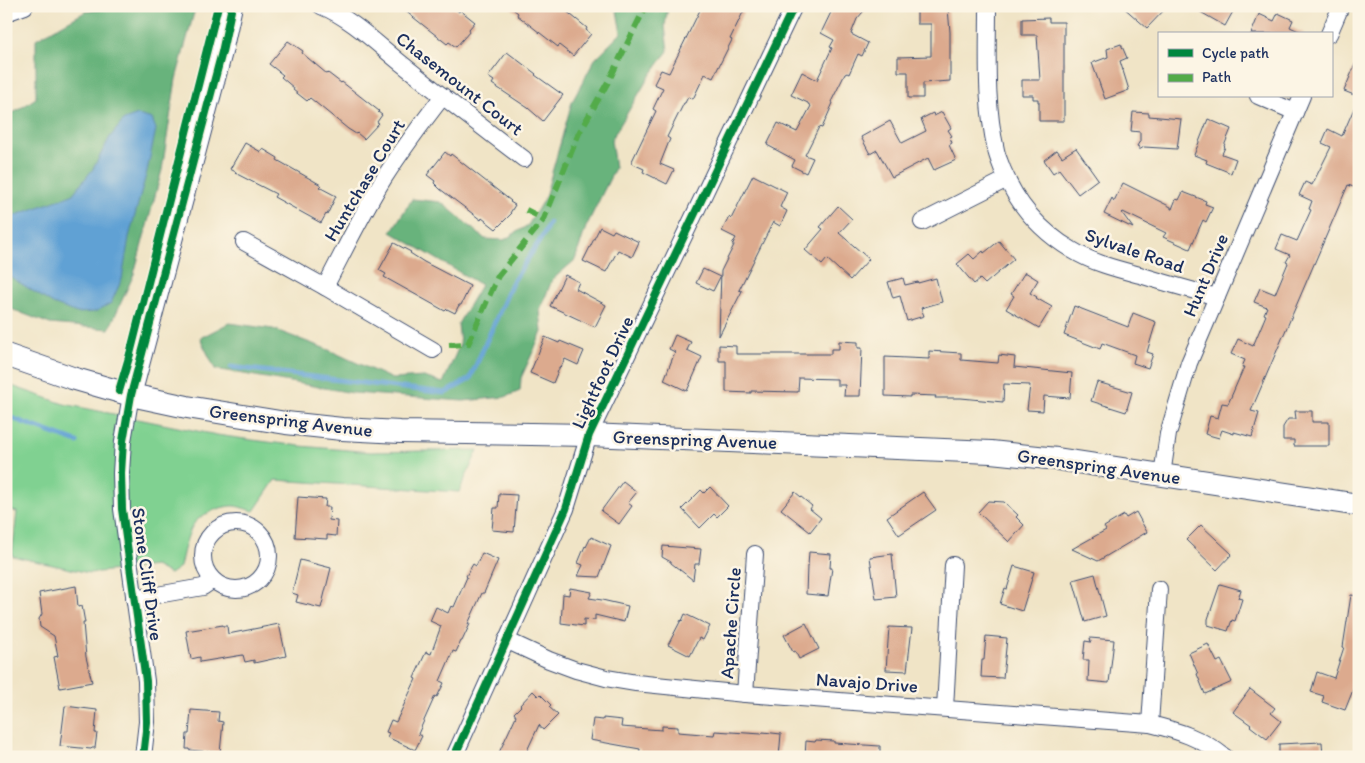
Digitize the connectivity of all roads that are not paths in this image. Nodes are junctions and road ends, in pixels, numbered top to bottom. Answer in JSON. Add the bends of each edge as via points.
{"nodes":[{"id":1,"x":25,"y":6,"type":"edge"},
{"id":2,"x":232,"y":6,"type":"edge"},
{"id":3,"x":321,"y":6,"type":"edge"},
{"id":4,"x":794,"y":6,"type":"edge"},
{"id":5,"x":988,"y":6,"type":"edge"},
{"id":6,"x":1341,"y":6,"type":"edge"},
{"id":7,"x":6,"y":13,"type":"edge"},
{"id":8,"x":1330,"y":32,"type":"edge"},
{"id":9,"x":442,"y":96,"type":"junction"},
{"id":10,"x":1263,"y":98,"type":"edge"},
{"id":11,"x":1301,"y":98,"type":"edge"},
{"id":12,"x":1295,"y":112,"type":"junction"},
{"id":13,"x":524,"y":159,"type":"dead end"},
{"id":14,"x":1007,"y":179,"type":"junction"},
{"id":15,"x":922,"y":222,"type":"dead end"},
{"id":16,"x":244,"y":242,"type":"dead end"},
{"id":17,"x":325,"y":287,"type":"junction"},
{"id":18,"x":1216,"y":297,"type":"junction"},
{"id":19,"x":433,"y":350,"type":"dead end"},
{"id":20,"x":6,"y":355,"type":"edge"},
{"id":21,"x":131,"y":395,"type":"junction"},
{"id":22,"x":589,"y":435,"type":"junction"},
{"id":23,"x":1162,"y":475,"type":"junction"},
{"id":24,"x":1359,"y":504,"type":"edge"},
{"id":25,"x":755,"y":554,"type":"dead end"},
{"id":26,"x":953,"y":565,"type":"dead end"},
{"id":27,"x":213,"y":580,"type":"junction"},
{"id":28,"x":1159,"y":589,"type":"dead end"},
{"id":29,"x":134,"y":599,"type":"junction"},
{"id":30,"x":506,"y":640,"type":"junction"},
{"id":31,"x":745,"y":694,"type":"junction"},
{"id":32,"x":945,"y":708,"type":"junction"},
{"id":33,"x":1150,"y":724,"type":"junction"},
{"id":34,"x":143,"y":757,"type":"edge"},
{"id":35,"x":454,"y":757,"type":"edge"},
{"id":36,"x":1225,"y":757,"type":"edge"}],
"edges":[{"from":1,"to":7,"type":"street"},
{"from":2,"to":21,"type":"street"},
{"from":3,"to":9,"type":"street","name":"Chasemount Court","via":[[351,23]]},
{"from":4,"to":22,"type":"street","name":"Lightfoot Drive"},
{"from":5,"to":14,"type":"street","name":"Sylvale Road","via":[[991,123],[996,152]]},
{"from":6,"to":8,"type":"street"},
{"from":9,"to":13,"type":"street","name":"Chasemount Court"},
{"from":9,"to":17,"type":"street","name":"Huntchase Court","via":[[383,180]]},
{"from":10,"to":12,"type":"street"},
{"from":11,"to":12,"type":"street","name":"Hunt Drive"},
{"from":12,"to":18,"type":"street","name":"Hunt Drive"},
{"from":14,"to":15,"type":"street"},
{"from":14,"to":18,"type":"street","name":"Sylvale Road","via":[[1036,223],[1072,251],[1119,270]]},
{"from":16,"to":17,"type":"street"},
{"from":17,"to":19,"type":"street"},
{"from":18,"to":23,"type":"street","name":"Hunt Drive","via":[[1177,401]]},
{"from":20,"to":21,"type":"main road","name":"Greenspring Avenue"},
{"from":21,"to":22,"type":"main road","name":"Greenspring Avenue","via":[[222,414],[342,429]]},
{"from":21,"to":29,"type":"street","name":"Stone Cliff Drive","via":[[121,473],[122,509]]},
{"from":22,"to":23,"type":"main road","name":"Greenspring Avenue","via":[[991,452]]},
{"from":22,"to":30,"type":"street","name":"Lightfoot Drive","via":[[566,509]]},
{"from":23,"to":24,"type":"main road","name":"Greenspring Avenue"},
{"from":25,"to":31,"type":"street","name":"Apache Circle"},
{"from":26,"to":32,"type":"street"},
{"from":27,"to":27,"type":"street","via":[[235,589],[252,585],[259,579],[265,572],[269,555],[264,538],[258,531],[240,523],[230,523],[212,532],[206,540],[202,560]]},
{"from":27,"to":29,"type":"street","via":[[203,587]]},
{"from":28,"to":33,"type":"street"},
{"from":29,"to":34,"type":"street","name":"Stone Cliff Drive","via":[[146,681],[147,722]]},
{"from":30,"to":31,"type":"street","name":"Navajo Drive","via":[[549,660],[606,678]]},
{"from":30,"to":35,"type":"street","name":"Lightfoot Drive"},
{"from":31,"to":32,"type":"street","name":"Navajo Drive"},
{"from":32,"to":33,"type":"street","name":"Navajo Drive"},
{"from":33,"to":36,"type":"street","name":"Navajo Drive","via":[[1178,730]]}]}
